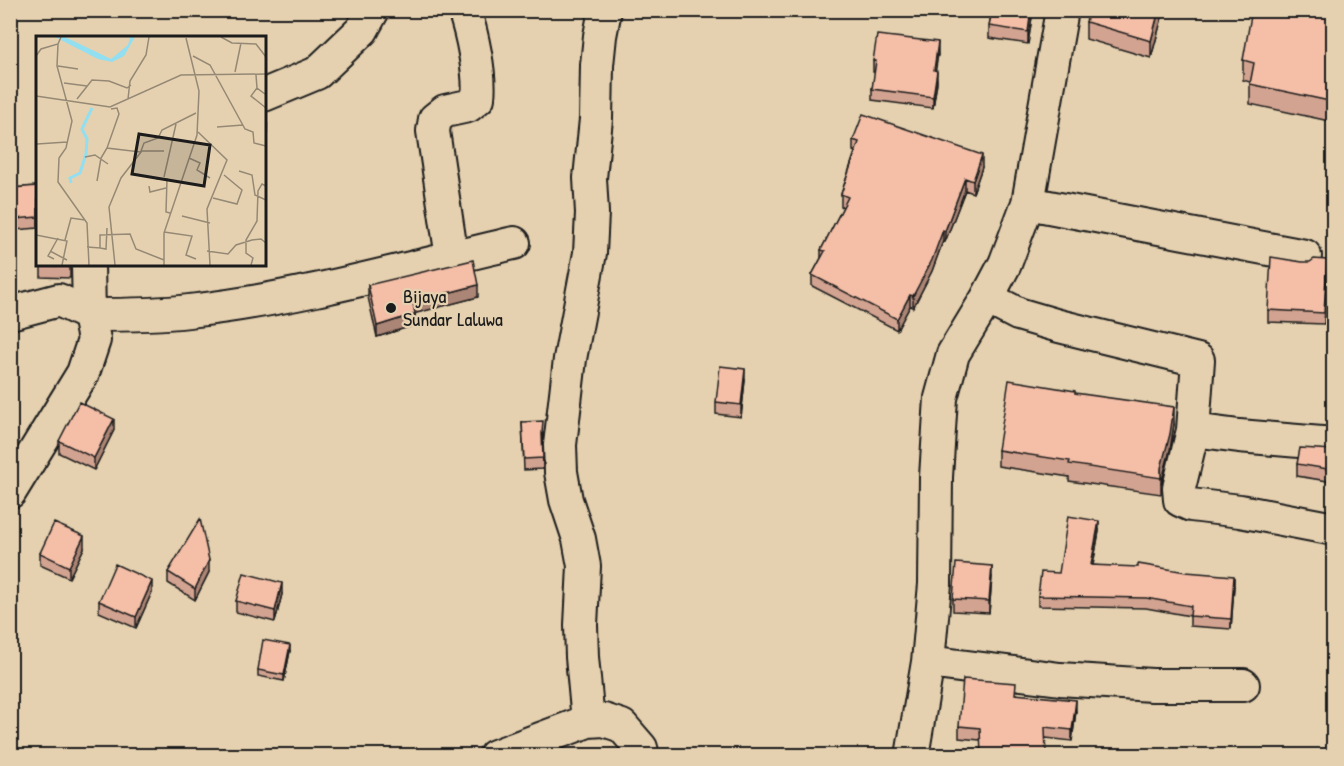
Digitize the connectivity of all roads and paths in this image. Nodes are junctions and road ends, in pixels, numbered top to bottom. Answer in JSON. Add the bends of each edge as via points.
{"nodes":[{"id":1,"x":373,"y":10,"type":"edge"},
{"id":2,"x":464,"y":10,"type":"edge"},
{"id":3,"x":604,"y":10,"type":"edge"},
{"id":4,"x":1062,"y":10,"type":"edge"},
{"id":5,"x":266,"y":94,"type":"edge"},
{"id":6,"x":1028,"y":203,"type":"junction"},
{"id":7,"x":514,"y":243,"type":"dead end"},
{"id":8,"x":1305,"y":256,"type":"dead end"},
{"id":9,"x":452,"y":258,"type":"junction"},
{"id":10,"x":88,"y":266,"type":"edge"},
{"id":11,"x":987,"y":298,"type":"junction"},
{"id":12,"x":10,"y":313,"type":"edge"},
{"id":13,"x":89,"y":315,"type":"junction"},
{"id":14,"x":1193,"y":430,"type":"junction"},
{"id":15,"x":1334,"y":444,"type":"edge"},
{"id":16,"x":10,"y":492,"type":"edge"},
{"id":17,"x":1334,"y":529,"type":"edge"},
{"id":18,"x":928,"y":662,"type":"junction"},
{"id":19,"x":1243,"y":686,"type":"dead end"},
{"id":20,"x":588,"y":721,"type":"junction"},
{"id":21,"x":495,"y":756,"type":"edge"},
{"id":22,"x":643,"y":756,"type":"edge"},
{"id":23,"x":912,"y":756,"type":"edge"}],
"edges":[{"from":1,"to":5,"type":"street","via":[[362,30],[317,73]]},
{"from":2,"to":9,"type":"street","via":[[480,85],[478,98],[468,106],[445,111],[435,119],[433,131]]},
{"from":3,"to":20,"type":"street","via":[[590,178],[590,254],[570,359],[560,445],[566,500],[584,566],[581,625]]},
{"from":4,"to":6,"type":"street"},
{"from":6,"to":8,"type":"street"},
{"from":6,"to":11,"type":"street","via":[[1005,264]]},
{"from":7,"to":9,"type":"street"},
{"from":9,"to":13,"type":"street","via":[[250,303],[187,312]]},
{"from":10,"to":13,"type":"street"},
{"from":11,"to":14,"type":"street","via":[[1018,314],[1198,360]]},
{"from":11,"to":18,"type":"street","via":[[953,354],[941,398],[935,584]]},
{"from":12,"to":13,"type":"street","via":[[59,300]]},
{"from":13,"to":16,"type":"street","via":[[94,340],[83,373]]},
{"from":14,"to":15,"type":"street"},
{"from":14,"to":17,"type":"street","via":[[1179,488],[1180,500]]},
{"from":18,"to":19,"type":"street","via":[[1060,679]]},
{"from":18,"to":23,"type":"street"},
{"from":20,"to":21,"type":"street"},
{"from":20,"to":22,"type":"street","via":[[604,720],[622,726]]}]}
